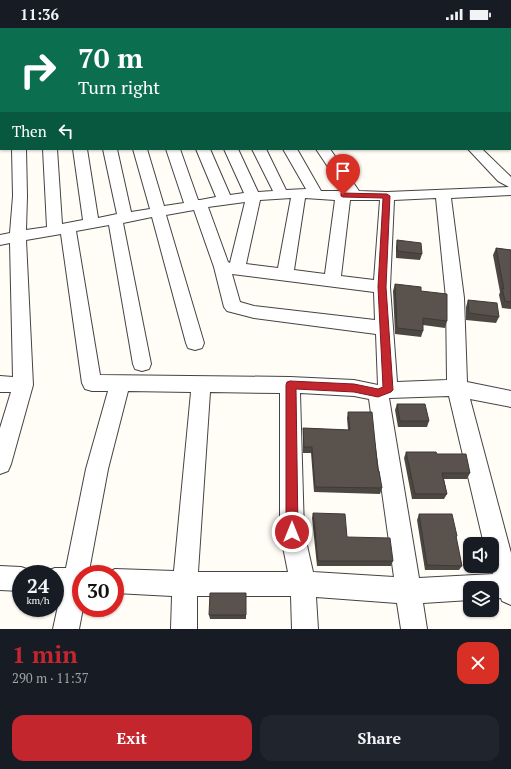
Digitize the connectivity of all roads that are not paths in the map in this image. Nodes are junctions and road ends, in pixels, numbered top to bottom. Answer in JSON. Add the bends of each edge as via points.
{"nodes":[{"id":1,"x":19,"y":150,"type":"edge"},
{"id":2,"x":50,"y":150,"type":"edge"},
{"id":3,"x":80,"y":150,"type":"edge"},
{"id":4,"x":110,"y":150,"type":"edge"},
{"id":5,"x":140,"y":150,"type":"edge"},
{"id":6,"x":173,"y":150,"type":"edge"},
{"id":7,"x":203,"y":150,"type":"edge"},
{"id":8,"x":231,"y":150,"type":"edge"},
{"id":9,"x":260,"y":150,"type":"edge"},
{"id":10,"x":291,"y":150,"type":"edge"},
{"id":11,"x":324,"y":150,"type":"edge"},
{"id":12,"x":476,"y":150,"type":"edge"},
{"id":13,"x":511,"y":183,"type":"edge"},
{"id":14,"x":511,"y":191,"type":"edge"},
{"id":15,"x":299,"y":193,"type":"junction"},
{"id":16,"x":443,"y":194,"type":"junction"},
{"id":17,"x":282,"y":195,"type":"junction"},
{"id":18,"x":316,"y":195,"type":"junction"},
{"id":19,"x":349,"y":195,"type":"junction"},
{"id":20,"x":387,"y":196,"type":"junction"},
{"id":21,"x":254,"y":197,"type":"junction"},
{"id":22,"x":225,"y":200,"type":"junction"},
{"id":23,"x":196,"y":205,"type":"junction"},
{"id":24,"x":157,"y":212,"type":"junction"},
{"id":25,"x":120,"y":218,"type":"junction"},
{"id":26,"x":91,"y":223,"type":"junction"},
{"id":27,"x":62,"y":229,"type":"junction"},
{"id":28,"x":18,"y":237,"type":"junction"},
{"id":29,"x":0,"y":240,"type":"edge"},
{"id":30,"x":230,"y":268,"type":"junction"},
{"id":31,"x":285,"y":274,"type":"junction"},
{"id":32,"x":332,"y":281,"type":"junction"},
{"id":33,"x":382,"y":287,"type":"junction"},
{"id":34,"x":384,"y":328,"type":"junction"},
{"id":35,"x":195,"y":343,"type":"dead end"},
{"id":36,"x":142,"y":364,"type":"dead end"},
{"id":37,"x":0,"y":384,"type":"edge"},
{"id":38,"x":120,"y":384,"type":"junction"},
{"id":39,"x":201,"y":384,"type":"junction"},
{"id":40,"x":23,"y":385,"type":"junction"},
{"id":41,"x":290,"y":385,"type":"junction"},
{"id":42,"x":457,"y":388,"type":"junction"},
{"id":43,"x":383,"y":391,"type":"junction"},
{"id":44,"x":511,"y":399,"type":"edge"},
{"id":45,"x":0,"y":464,"type":"edge"},
{"id":46,"x":70,"y":580,"type":"edge"},
{"id":47,"x":124,"y":582,"type":"edge"},
{"id":48,"x":185,"y":584,"type":"junction"},
{"id":49,"x":303,"y":584,"type":"junction"},
{"id":50,"x":510,"y":587,"type":"edge"},
{"id":51,"x":409,"y":591,"type":"junction"},
{"id":52,"x":66,"y":629,"type":"edge"},
{"id":53,"x":184,"y":629,"type":"edge"},
{"id":54,"x":305,"y":629,"type":"edge"},
{"id":55,"x":414,"y":629,"type":"edge"}],
"edges":[{"from":1,"to":28,"type":"street"},
{"from":2,"to":27,"type":"street"},
{"from":3,"to":26,"type":"street"},
{"from":4,"to":25,"type":"street"},
{"from":5,"to":24,"type":"street"},
{"from":6,"to":23,"type":"street"},
{"from":7,"to":22,"type":"street"},
{"from":8,"to":21,"type":"street"},
{"from":9,"to":17,"type":"street"},
{"from":10,"to":18,"type":"street"},
{"from":11,"to":19,"type":"street"},
{"from":12,"to":13,"type":"street"},
{"from":14,"to":16,"type":"street"},
{"from":15,"to":17,"type":"street"},
{"from":15,"to":18,"type":"street"},
{"from":15,"to":31,"type":"street"},
{"from":16,"to":20,"type":"street"},
{"from":16,"to":42,"type":"street","via":[[455,298]]},
{"from":17,"to":21,"type":"street"},
{"from":18,"to":19,"type":"street"},
{"from":19,"to":20,"type":"street"},
{"from":19,"to":32,"type":"street"},
{"from":20,"to":33,"type":"street"},
{"from":21,"to":22,"type":"street"},
{"from":21,"to":30,"type":"street"},
{"from":22,"to":23,"type":"street"},
{"from":23,"to":24,"type":"street"},
{"from":23,"to":30,"type":"street"},
{"from":24,"to":25,"type":"street"},
{"from":24,"to":35,"type":"street"},
{"from":25,"to":26,"type":"street"},
{"from":25,"to":36,"type":"street"},
{"from":26,"to":27,"type":"street"},
{"from":27,"to":28,"type":"street"},
{"from":27,"to":38,"type":"street","via":[[92,383]]},
{"from":28,"to":29,"type":"street"},
{"from":28,"to":40,"type":"street"},
{"from":30,"to":31,"type":"street"},
{"from":30,"to":34,"type":"street","via":[[233,307],[254,312]]},
{"from":31,"to":32,"type":"street"},
{"from":32,"to":33,"type":"street"},
{"from":33,"to":34,"type":"street"},
{"from":34,"to":43,"type":"street"},
{"from":37,"to":40,"type":"street"},
{"from":38,"to":39,"type":"street"},
{"from":38,"to":46,"type":"street"},
{"from":39,"to":41,"type":"street"},
{"from":39,"to":48,"type":"street"},
{"from":40,"to":45,"type":"street"},
{"from":41,"to":43,"type":"street"},
{"from":41,"to":49,"type":"street","via":[[292,532]]},
{"from":42,"to":43,"type":"street"},
{"from":42,"to":44,"type":"street"},
{"from":42,"to":50,"type":"street","via":[[495,540]]},
{"from":43,"to":51,"type":"street"},
{"from":46,"to":52,"type":"street"},
{"from":47,"to":48,"type":"street"},
{"from":48,"to":49,"type":"street"},
{"from":48,"to":53,"type":"street"},
{"from":49,"to":51,"type":"street"},
{"from":49,"to":54,"type":"street"},
{"from":50,"to":51,"type":"street"},
{"from":51,"to":55,"type":"street"}]}
